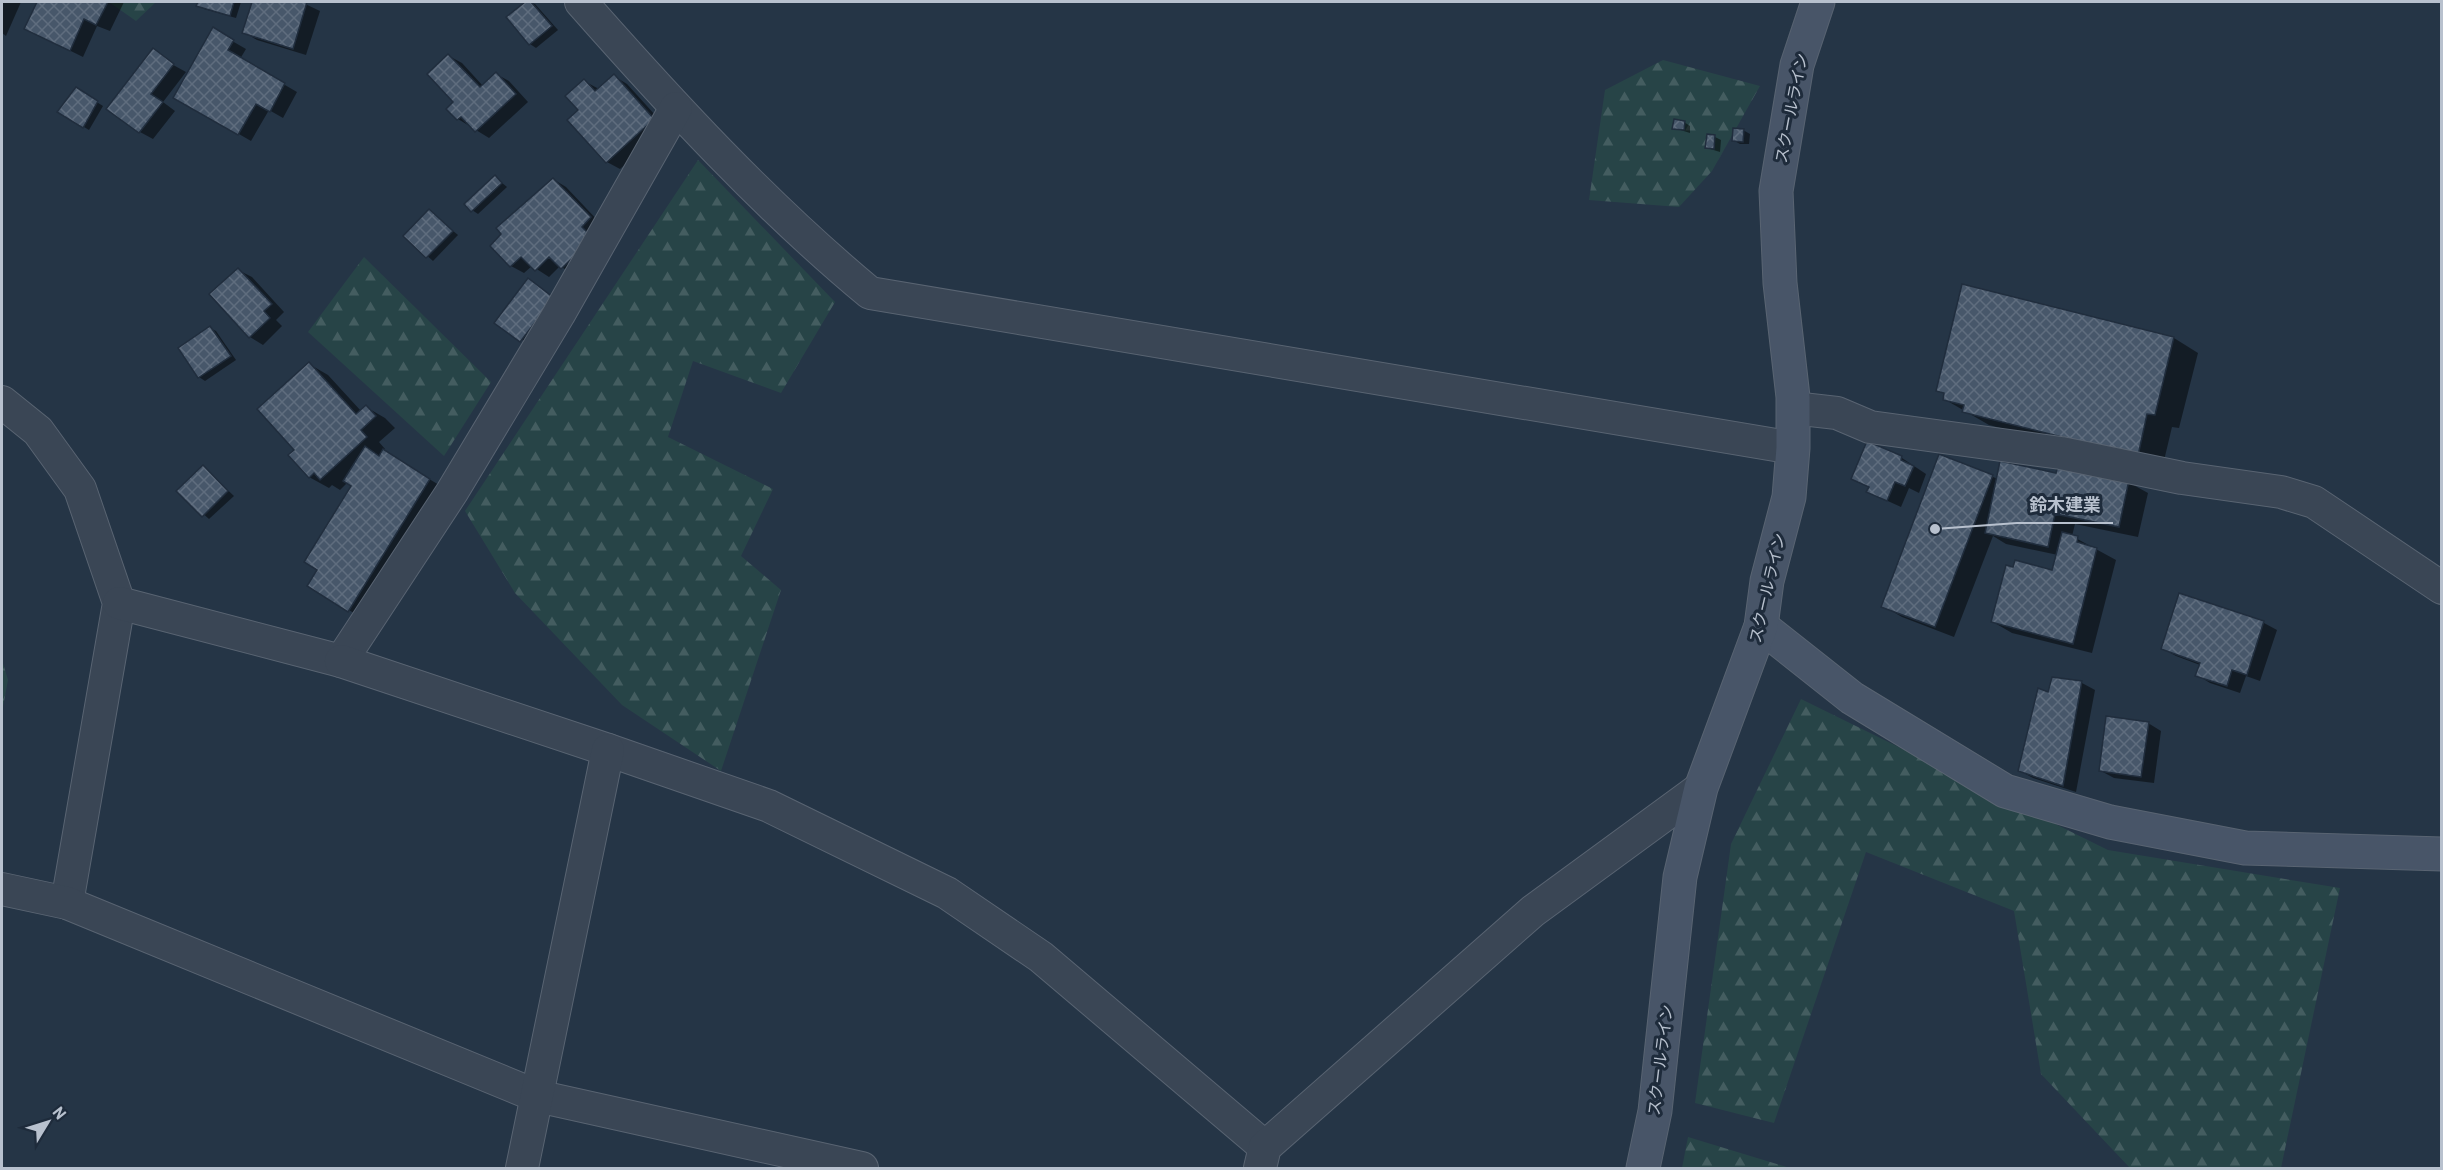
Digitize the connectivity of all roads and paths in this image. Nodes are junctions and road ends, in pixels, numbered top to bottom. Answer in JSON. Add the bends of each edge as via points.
{"nodes":[{"id":1,"x":581,"y":2,"type":"edge"},
{"id":2,"x":1818,"y":2,"type":"edge"},
{"id":3,"x":676,"y":108,"type":"junction"},
{"id":4,"x":2,"y":402,"type":"edge"},
{"id":5,"x":1793,"y":408,"type":"junction"},
{"id":6,"x":1793,"y":448,"type":"junction"},
{"id":7,"x":2442,"y":588,"type":"edge"},
{"id":8,"x":119,"y":603,"type":"junction"},
{"id":9,"x":1761,"y":626,"type":"junction"},
{"id":10,"x":341,"y":661,"type":"junction"},
{"id":11,"x":608,"y":750,"type":"junction"},
{"id":12,"x":1701,"y":788,"type":"junction"},
{"id":13,"x":2442,"y":854,"type":"edge"},
{"id":14,"x":2,"y":889,"type":"edge"},
{"id":15,"x":67,"y":903,"type":"junction"},
{"id":16,"x":537,"y":1096,"type":"junction"},
{"id":17,"x":1262,"y":1158,"type":"edge"},
{"id":18,"x":522,"y":1168,"type":"edge"},
{"id":19,"x":862,"y":1168,"type":"edge"},
{"id":20,"x":1643,"y":1168,"type":"edge"}],
"edges":[{"from":1,"to":3,"type":"street"},
{"from":2,"to":5,"type":"street","name":"スクールライン","via":[[1797,65],[1776,191],[1780,283]]},
{"from":3,"to":6,"type":"street","via":[[831,260],[870,293]]},
{"from":3,"to":10,"type":"street","via":[[452,492]]},
{"from":4,"to":8,"type":"street","via":[[38,431],[80,489]]},
{"from":5,"to":6,"type":"street","name":"スクールライン"},
{"from":5,"to":7,"type":"street","via":[[1837,414],[1870,427],[2061,453],[2182,478],[2281,492],[2314,502]]},
{"from":6,"to":9,"type":"street","name":"スクールライン","via":[[1789,497],[1767,581]]},
{"from":8,"to":10,"type":"street"},
{"from":8,"to":15,"type":"street"},
{"from":9,"to":12,"type":"street","name":"スクールライン"},
{"from":9,"to":13,"type":"street","via":[[1852,698],[2005,791],[2110,822],[2245,848]]},
{"from":10,"to":11,"type":"street"},
{"from":11,"to":16,"type":"street"},
{"from":11,"to":17,"type":"street","via":[[769,806],[947,893],[1041,957]]},
{"from":12,"to":17,"type":"street","via":[[1533,911]]},
{"from":12,"to":20,"type":"street","name":"スクールライン","via":[[1680,877],[1655,1111]]},
{"from":14,"to":15,"type":"street"},
{"from":15,"to":16,"type":"street"},
{"from":16,"to":18,"type":"street"},
{"from":16,"to":19,"type":"street"}]}
